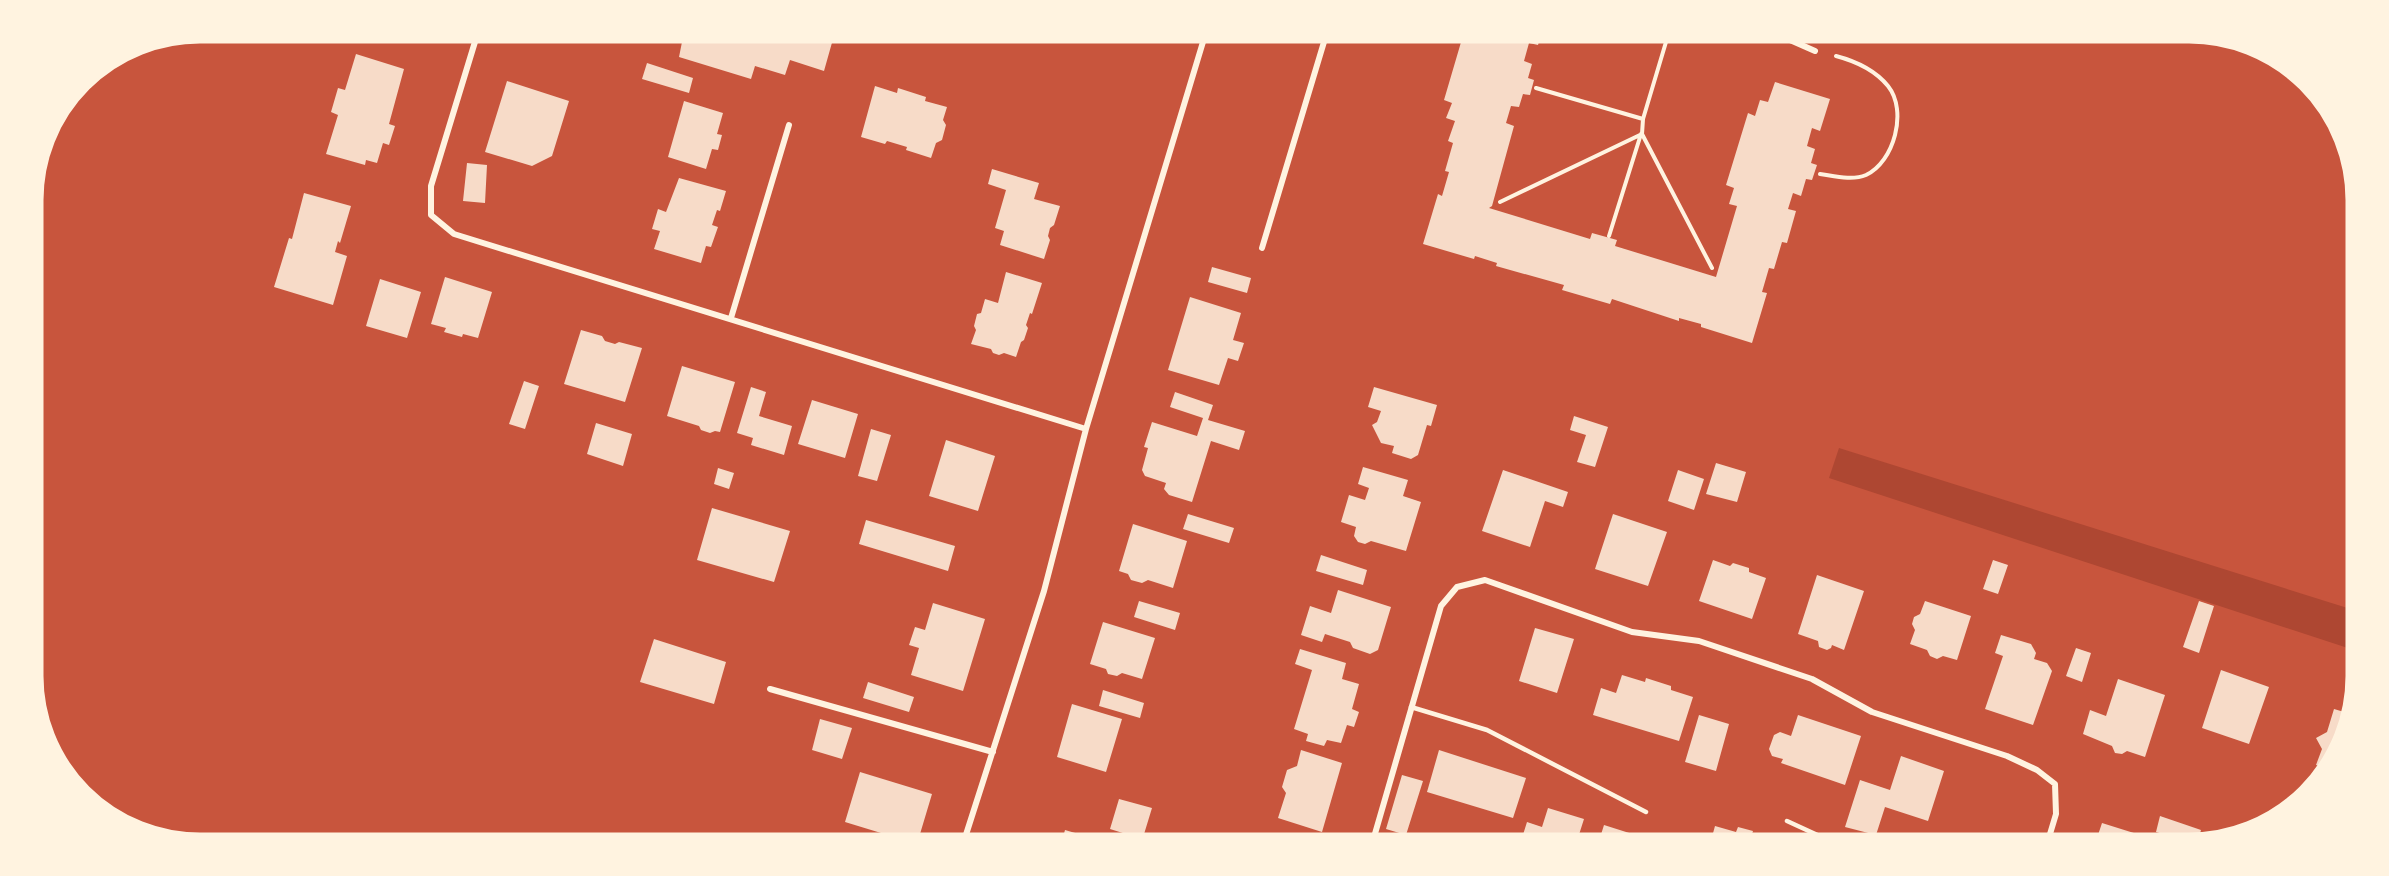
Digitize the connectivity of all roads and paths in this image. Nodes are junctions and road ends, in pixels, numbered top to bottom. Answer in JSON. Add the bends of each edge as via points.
{"nodes":[{"id":1,"x":475,"y":42,"type":"edge"},
{"id":2,"x":1203,"y":42,"type":"edge"},
{"id":3,"x":1324,"y":42,"type":"edge"},
{"id":4,"x":1666,"y":42,"type":"edge"},
{"id":5,"x":1795,"y":42,"type":"edge"},
{"id":6,"x":1815,"y":51,"type":"joint"},
{"id":7,"x":1536,"y":88,"type":"dead end"},
{"id":8,"x":1643,"y":119,"type":"junction"},
{"id":9,"x":789,"y":125,"type":"dead end"},
{"id":10,"x":1642,"y":134,"type":"junction"},
{"id":11,"x":1820,"y":174,"type":"dead end"},
{"id":12,"x":1500,"y":202,"type":"dead end"},
{"id":13,"x":1609,"y":236,"type":"dead end"},
{"id":14,"x":1262,"y":248,"type":"dead end"},
{"id":15,"x":1712,"y":268,"type":"dead end"},
{"id":16,"x":731,"y":318,"type":"junction"},
{"id":17,"x":1086,"y":429,"type":"junction"},
{"id":18,"x":770,"y":689,"type":"dead end"},
{"id":19,"x":1411,"y":707,"type":"junction"},
{"id":20,"x":993,"y":752,"type":"junction"},
{"id":21,"x":1646,"y":812,"type":"dead end"},
{"id":22,"x":1787,"y":821,"type":"dead end"},
{"id":23,"x":966,"y":834,"type":"edge"},
{"id":24,"x":1375,"y":834,"type":"edge"},
{"id":25,"x":1815,"y":834,"type":"edge"},
{"id":26,"x":2050,"y":834,"type":"edge"}],
"edges":[{"from":1,"to":16,"type":"street","via":[[431,186],[431,215],[454,234]]},
{"from":2,"to":17,"type":"street"},
{"from":3,"to":14,"type":"street"},
{"from":4,"to":8,"type":"path"},
{"from":5,"to":6,"type":"street"},
{"from":6,"to":11,"type":"path","via":[[1845,59],[1879,76],[1890,88],[1897,122],[1892,144],[1881,163],[1865,175],[1843,178]]},
{"from":7,"to":8,"type":"path"},
{"from":8,"to":10,"type":"path"},
{"from":9,"to":16,"type":"street"},
{"from":10,"to":12,"type":"path"},
{"from":10,"to":13,"type":"path"},
{"from":10,"to":15,"type":"path"},
{"from":16,"to":17,"type":"street"},
{"from":17,"to":20,"type":"street","via":[[1044,591]]},
{"from":18,"to":20,"type":"street"},
{"from":19,"to":21,"type":"lane","via":[[1487,730]]},
{"from":19,"to":24,"type":"street"},
{"from":19,"to":26,"type":"street","via":[[1441,606],[1457,587],[1485,580],[1632,632],[1699,641],[1812,679],[1872,712],[2007,756],[2037,770],[2055,784],[2056,814]]},
{"from":20,"to":23,"type":"street"},
{"from":22,"to":25,"type":"lane"}]}
